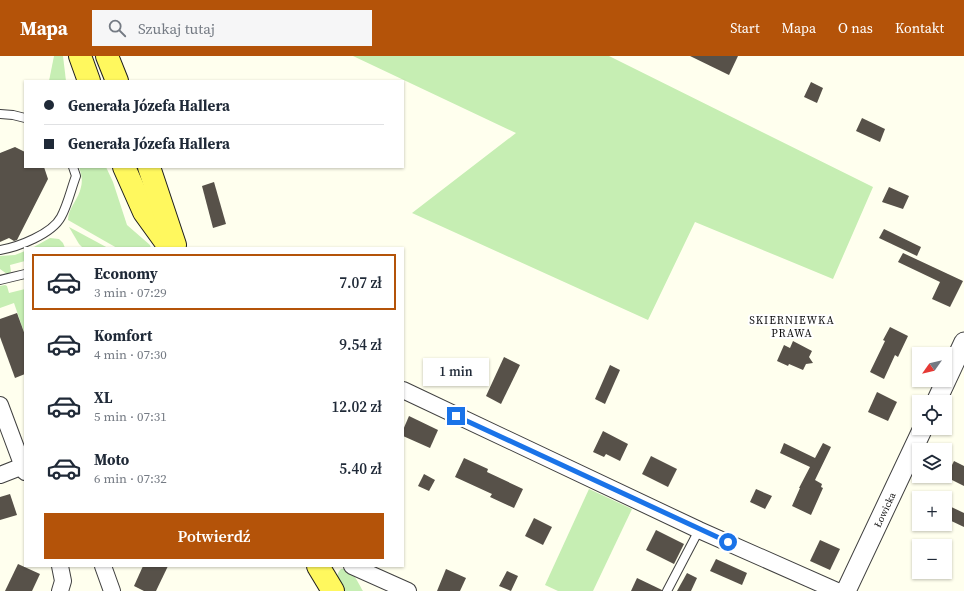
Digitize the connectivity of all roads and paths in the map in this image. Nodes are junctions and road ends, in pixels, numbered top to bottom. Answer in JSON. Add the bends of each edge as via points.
{"nodes":[{"id":1,"x":80,"y":56,"type":"edge"},
{"id":2,"x":108,"y":56,"type":"edge"},
{"id":3,"x":89,"y":80,"type":"edge"},
{"id":4,"x":117,"y":80,"type":"edge"},
{"id":5,"x":0,"y":114,"type":"edge"},
{"id":6,"x":24,"y":118,"type":"edge"},
{"id":7,"x":73,"y":168,"type":"edge"},
{"id":8,"x":124,"y":168,"type":"edge"},
{"id":9,"x":149,"y":168,"type":"edge"},
{"id":10,"x":169,"y":247,"type":"edge"},
{"id":11,"x":176,"y":247,"type":"edge"},
{"id":12,"x":0,"y":250,"type":"edge"},
{"id":13,"x":24,"y":274,"type":"edge"},
{"id":14,"x":0,"y":280,"type":"edge"},
{"id":15,"x":964,"y":342,"type":"edge"},
{"id":16,"x":404,"y":390,"type":"edge"},
{"id":17,"x":939,"y":395,"type":"edge"},
{"id":18,"x":0,"y":405,"type":"edge"},
{"id":19,"x":920,"y":435,"type":"edge"},
{"id":20,"x":24,"y":469,"type":"edge"},
{"id":21,"x":0,"y":475,"type":"edge"},
{"id":22,"x":699,"y":530,"type":"junction"},
{"id":23,"x":60,"y":567,"type":"edge"},
{"id":24,"x":103,"y":567,"type":"edge"},
{"id":25,"x":321,"y":567,"type":"edge"},
{"id":26,"x":354,"y":567,"type":"edge"},
{"id":27,"x":60,"y":591,"type":"edge"},
{"id":28,"x":112,"y":591,"type":"edge"},
{"id":29,"x":333,"y":591,"type":"edge"},
{"id":30,"x":408,"y":591,"type":"edge"},
{"id":31,"x":667,"y":591,"type":"edge"},
{"id":32,"x":837,"y":591,"type":"edge"},
{"id":33,"x":846,"y":591,"type":"edge"}],
"edges":[{"from":1,"to":3,"type":"main road"},
{"from":2,"to":4,"type":"main road"},
{"from":5,"to":6,"type":"lane"},
{"from":7,"to":12,"type":"lane","via":[[76,176],[61,217],[55,225],[16,247]]},
{"from":8,"to":10,"type":"main road","via":[[144,212]]},
{"from":9,"to":11,"type":"main road"},
{"from":13,"to":14,"type":"lane"},
{"from":15,"to":17,"type":"street"},
{"from":16,"to":22,"type":"street"},
{"from":18,"to":20,"type":"street"},
{"from":19,"to":33,"type":"street","name":"Łowicka"},
{"from":20,"to":21,"type":"street"},
{"from":22,"to":31,"type":"lane"},
{"from":22,"to":32,"type":"street"},
{"from":23,"to":27,"type":"street","via":[[63,581]]},
{"from":24,"to":28,"type":"street"},
{"from":25,"to":29,"type":"main road"},
{"from":26,"to":30,"type":"street"}]}
